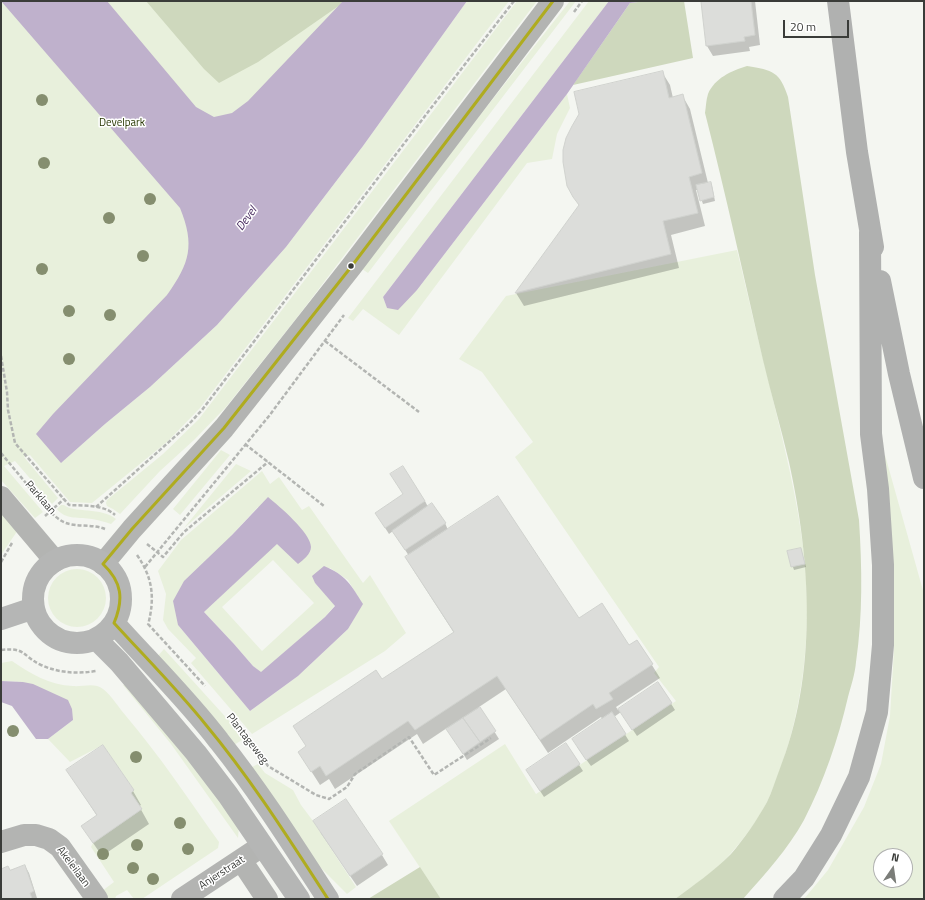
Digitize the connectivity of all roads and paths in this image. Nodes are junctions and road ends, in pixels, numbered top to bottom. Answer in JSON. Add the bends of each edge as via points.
{"nodes":[{"id":1,"x":514,"y":1,"type":"edge"},
{"id":2,"x":553,"y":1,"type":"edge"},
{"id":3,"x":838,"y":1,"type":"edge"},
{"id":4,"x":870,"y":233,"type":"junction"},
{"id":5,"x":325,"y":341,"type":"dead end"},
{"id":6,"x":1,"y":356,"type":"edge"},
{"id":7,"x":2,"y":365,"type":"edge"},
{"id":8,"x":419,"y":412,"type":"dead end"},
{"id":9,"x":224,"y":428,"type":"junction"},
{"id":10,"x":1,"y":453,"type":"edge"},
{"id":11,"x":268,"y":462,"type":"junction"},
{"id":12,"x":924,"y":478,"type":"edge"},
{"id":13,"x":1,"y":497,"type":"edge"},
{"id":14,"x":64,"y":499,"type":"dead end"},
{"id":15,"x":324,"y":506,"type":"dead end"},
{"id":16,"x":96,"y":507,"type":"dead end"},
{"id":17,"x":123,"y":540,"type":"junction"},
{"id":18,"x":55,"y":561,"type":"junction"},
{"id":19,"x":103,"y":564,"type":"junction"},
{"id":20,"x":34,"y":608,"type":"junction"},
{"id":21,"x":1,"y":619,"type":"edge"},
{"id":22,"x":114,"y":623,"type":"junction"},
{"id":23,"x":148,"y":624,"type":"dead end"},
{"id":24,"x":96,"y":638,"type":"junction"},
{"id":25,"x":207,"y":688,"type":"dead end"},
{"id":26,"x":491,"y":738,"type":"dead end"},
{"id":27,"x":263,"y":760,"type":"dead end"},
{"id":28,"x":1,"y":842,"type":"edge"},
{"id":29,"x":262,"y":846,"type":"junction"},
{"id":30,"x":241,"y":860,"type":"junction"},
{"id":31,"x":97,"y":899,"type":"edge"},
{"id":32,"x":182,"y":899,"type":"edge"},
{"id":33,"x":267,"y":899,"type":"edge"},
{"id":34,"x":299,"y":899,"type":"edge"},
{"id":35,"x":328,"y":899,"type":"edge"},
{"id":36,"x":784,"y":899,"type":"edge"}],
"edges":[{"from":1,"to":16,"type":"path","via":[[202,410]]},
{"from":2,"to":9,"type":"street","via":[[351,267]]},
{"from":3,"to":4,"type":"highway"},
{"from":4,"to":12,"type":"highway","via":[[899,374]]},
{"from":4,"to":36,"type":"highway","via":[[871,434],[883,565],[883,645],[876,712],[859,777],[834,829],[804,878]]},
{"from":5,"to":8,"type":"path"},
{"from":6,"to":7,"type":"path"},
{"from":7,"to":14,"type":"path","via":[[15,443]]},
{"from":9,"to":11,"type":"path"},
{"from":9,"to":17,"type":"street"},
{"from":10,"to":17,"type":"path","name":"Parklaan","via":[[58,519],[66,523],[101,528]]},
{"from":11,"to":15,"type":"path"},
{"from":11,"to":17,"type":"path","name":"Parklaan","via":[[184,532],[163,558],[157,553],[145,567],[131,546]]},
{"from":13,"to":18,"type":"street"},
{"from":17,"to":19,"type":"street"},
{"from":18,"to":19,"type":"main road","via":[[79,555]]},
{"from":18,"to":20,"type":"main road","via":[[42,573],[35,586]]},
{"from":19,"to":22,"type":"main road","via":[[119,585],[121,605]]},
{"from":20,"to":21,"type":"main road"},
{"from":20,"to":24,"type":"main road","via":[[45,629],[58,638],[73,643]]},
{"from":22,"to":24,"type":"main road"},
{"from":22,"to":35,"type":"main road","name":"Plantageweg","via":[[219,740],[253,785]]},
{"from":23,"to":25,"type":"path"},
{"from":24,"to":29,"type":"main road","via":[[196,753]]},
{"from":26,"to":27,"type":"path","name":"Plantageweg","via":[[434,775],[409,737],[355,774],[347,787],[329,799],[316,795],[268,766]]},
{"from":28,"to":31,"type":"street","name":"Akeleilaan","via":[[24,835],[49,839],[60,848]]},
{"from":29,"to":30,"type":"street","name":"Anjerstraat"},
{"from":29,"to":34,"type":"main road"},
{"from":30,"to":32,"type":"street","name":"Anjerstraat"},
{"from":30,"to":33,"type":"street"}]}
